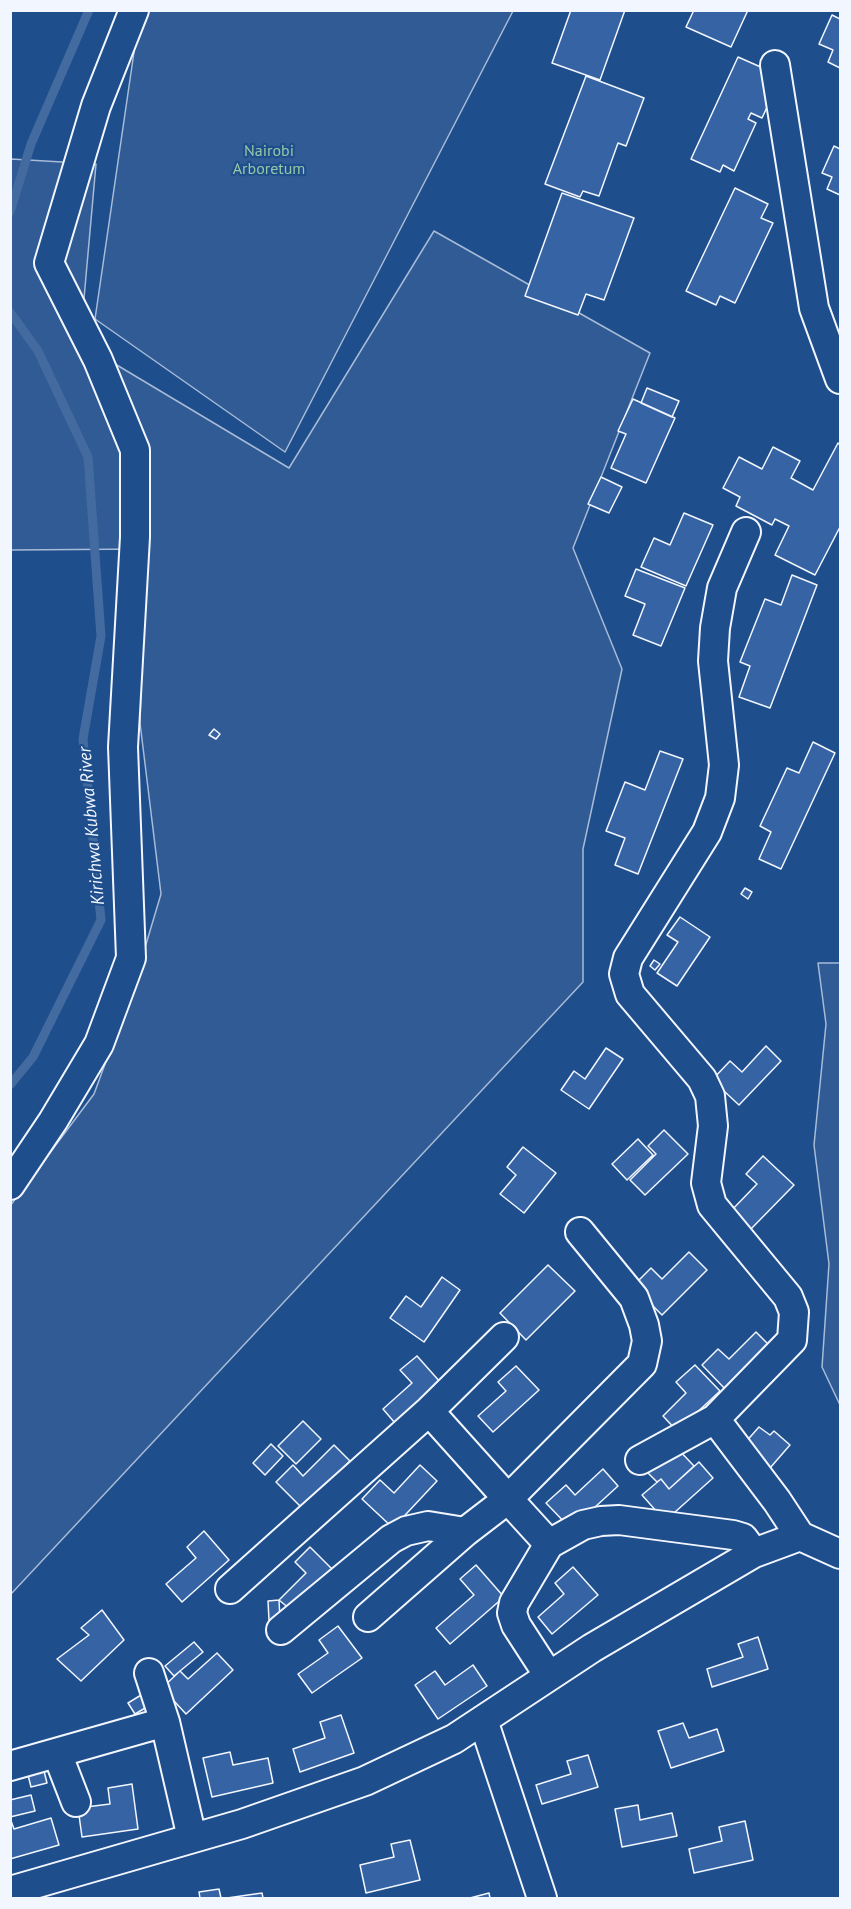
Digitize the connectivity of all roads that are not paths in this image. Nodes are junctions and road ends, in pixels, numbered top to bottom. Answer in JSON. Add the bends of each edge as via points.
{"nodes":[{"id":1,"x":134,"y":10,"type":"edge"},
{"id":2,"x":775,"y":65,"type":"dead end"},
{"id":3,"x":840,"y":379,"type":"edge"},
{"id":4,"x":746,"y":531,"type":"dead end"},
{"id":5,"x":10,"y":1185,"type":"edge"},
{"id":6,"x":580,"y":1232,"type":"dead end"},
{"id":7,"x":504,"y":1337,"type":"dead end"},
{"id":8,"x":429,"y":1411,"type":"junction"},
{"id":9,"x":715,"y":1419,"type":"junction"},
{"id":10,"x":640,"y":1460,"type":"dead end"},
{"id":11,"x":508,"y":1499,"type":"junction"},
{"id":12,"x":465,"y":1532,"type":"junction"},
{"id":13,"x":800,"y":1536,"type":"junction"},
{"id":14,"x":549,"y":1544,"type":"junction"},
{"id":15,"x":754,"y":1552,"type":"junction"},
{"id":16,"x":840,"y":1554,"type":"edge"},
{"id":17,"x":230,"y":1589,"type":"dead end"},
{"id":18,"x":368,"y":1617,"type":"dead end"},
{"id":19,"x":281,"y":1630,"type":"dead end"},
{"id":20,"x":149,"y":1673,"type":"dead end"},
{"id":21,"x":549,"y":1676,"type":"junction"},
{"id":22,"x":483,"y":1720,"type":"junction"},
{"id":23,"x":165,"y":1722,"type":"junction"},
{"id":24,"x":57,"y":1753,"type":"junction"},
{"id":25,"x":10,"y":1766,"type":"edge"},
{"id":26,"x":76,"y":1802,"type":"dead end"},
{"id":27,"x":192,"y":1838,"type":"junction"},
{"id":28,"x":10,"y":1891,"type":"edge"},
{"id":29,"x":543,"y":1899,"type":"edge"}],
"edges":[{"from":1,"to":5,"type":"street","via":[[96,106],[49,263],[98,360],[135,450],[135,537],[123,747],[131,958],[99,1044]]},
{"from":2,"to":3,"type":"street","via":[[814,308]]},
{"from":4,"to":9,"type":"street","via":[[722,588],[714,628],[724,765],[720,798],[707,832],[628,958],[624,974],[630,994],[702,1079],[710,1096],[714,1126],[706,1183],[712,1206],[788,1297],[794,1312],[792,1340]]},
{"from":6,"to":11,"type":"street","via":[[634,1298],[647,1341],[642,1364]]},
{"from":7,"to":8,"type":"street"},
{"from":8,"to":11,"type":"street"},
{"from":8,"to":17,"type":"street"},
{"from":9,"to":10,"type":"street"},
{"from":9,"to":13,"type":"street"},
{"from":11,"to":12,"type":"street"},
{"from":11,"to":14,"type":"street"},
{"from":12,"to":18,"type":"street"},
{"from":12,"to":19,"type":"street","via":[[428,1526],[406,1531],[391,1539]]},
{"from":13,"to":15,"type":"street"},
{"from":13,"to":16,"type":"street"},
{"from":14,"to":15,"type":"street","via":[[583,1525],[619,1520],[733,1535],[742,1538]]},
{"from":14,"to":21,"type":"street","via":[[512,1613]]},
{"from":15,"to":21,"type":"street"},
{"from":20,"to":23,"type":"street"},
{"from":21,"to":22,"type":"street"},
{"from":22,"to":27,"type":"street","via":[[454,1739],[365,1781]]},
{"from":22,"to":29,"type":"street"},
{"from":23,"to":24,"type":"street"},
{"from":23,"to":27,"type":"street"},
{"from":24,"to":25,"type":"street"},
{"from":24,"to":26,"type":"street"},
{"from":27,"to":28,"type":"street"}]}
